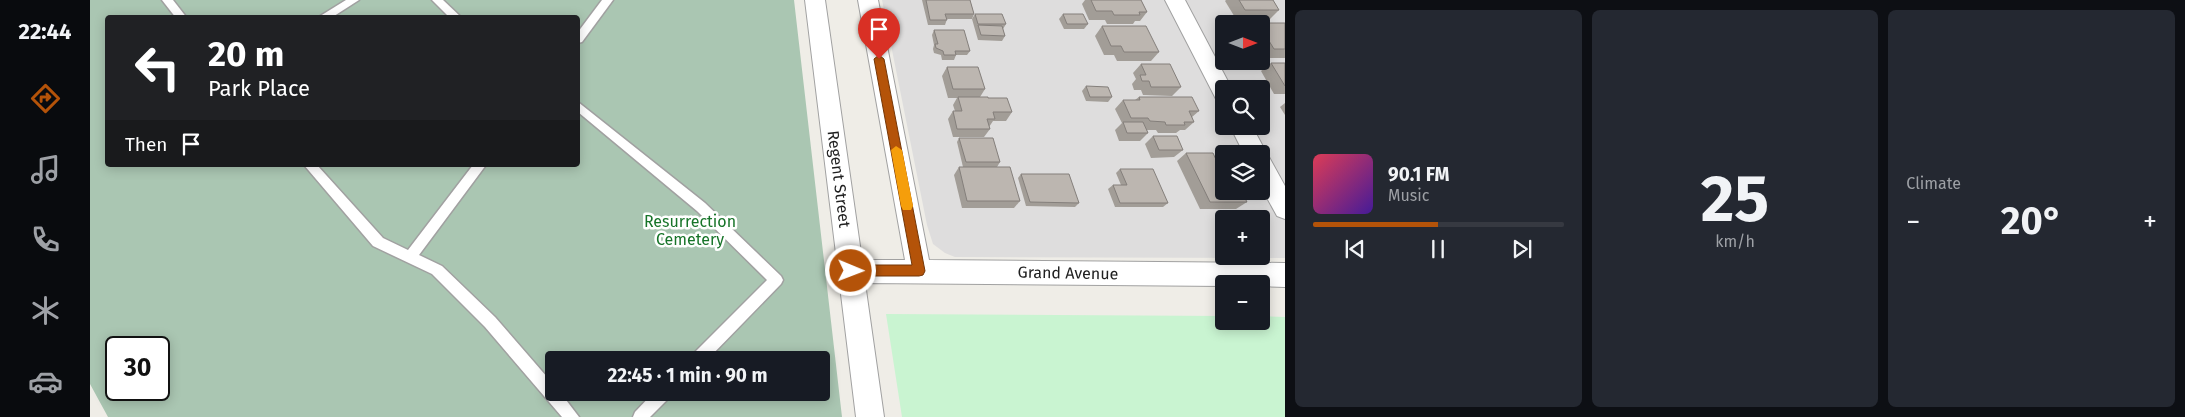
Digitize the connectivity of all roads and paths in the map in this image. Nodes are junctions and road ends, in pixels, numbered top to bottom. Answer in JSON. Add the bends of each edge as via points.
{"nodes":[{"id":1,"x":167,"y":0,"type":"edge"},
{"id":2,"x":354,"y":0,"type":"edge"},
{"id":3,"x":437,"y":0,"type":"edge"},
{"id":4,"x":608,"y":0,"type":"edge"},
{"id":5,"x":816,"y":0,"type":"edge"},
{"id":6,"x":868,"y":0,"type":"edge"},
{"id":7,"x":1175,"y":0,"type":"edge"},
{"id":8,"x":180,"y":15,"type":"edge"},
{"id":9,"x":327,"y":15,"type":"edge"},
{"id":10,"x":454,"y":15,"type":"edge"},
{"id":11,"x":580,"y":36,"type":"edge"},
{"id":12,"x":1217,"y":80,"type":"edge"},
{"id":13,"x":580,"y":108,"type":"edge"},
{"id":14,"x":312,"y":167,"type":"edge"},
{"id":15,"x":478,"y":167,"type":"edge"},
{"id":16,"x":1270,"y":181,"type":"edge"},
{"id":17,"x":1285,"y":209,"type":"edge"},
{"id":18,"x":409,"y":258,"type":"junction"},
{"id":19,"x":851,"y":271,"type":"junction"},
{"id":20,"x":919,"y":271,"type":"junction"},
{"id":21,"x":1285,"y":275,"type":"edge"},
{"id":22,"x":706,"y":351,"type":"edge"},
{"id":23,"x":656,"y":401,"type":"edge"},
{"id":24,"x":572,"y":417,"type":"edge"},
{"id":25,"x":640,"y":417,"type":"edge"},
{"id":26,"x":870,"y":417,"type":"edge"}],
"edges":[{"from":1,"to":8,"type":"lane"},
{"from":2,"to":9,"type":"lane"},
{"from":3,"to":10,"type":"lane"},
{"from":4,"to":11,"type":"lane"},
{"from":5,"to":19,"type":"street","name":"Regent Street"},
{"from":6,"to":20,"type":"street"},
{"from":7,"to":12,"type":"street"},
{"from":13,"to":22,"type":"lane","via":[[701,207],[776,280]]},
{"from":14,"to":18,"type":"lane","via":[[378,242]]},
{"from":15,"to":18,"type":"lane"},
{"from":16,"to":17,"type":"street"},
{"from":18,"to":24,"type":"lane","via":[[437,270],[490,322]]},
{"from":19,"to":20,"type":"street","name":"Grand Avenue"},
{"from":19,"to":26,"type":"street","name":"Regent Street"},
{"from":20,"to":21,"type":"street","name":"Grand Avenue"},
{"from":23,"to":25,"type":"lane"}]}
